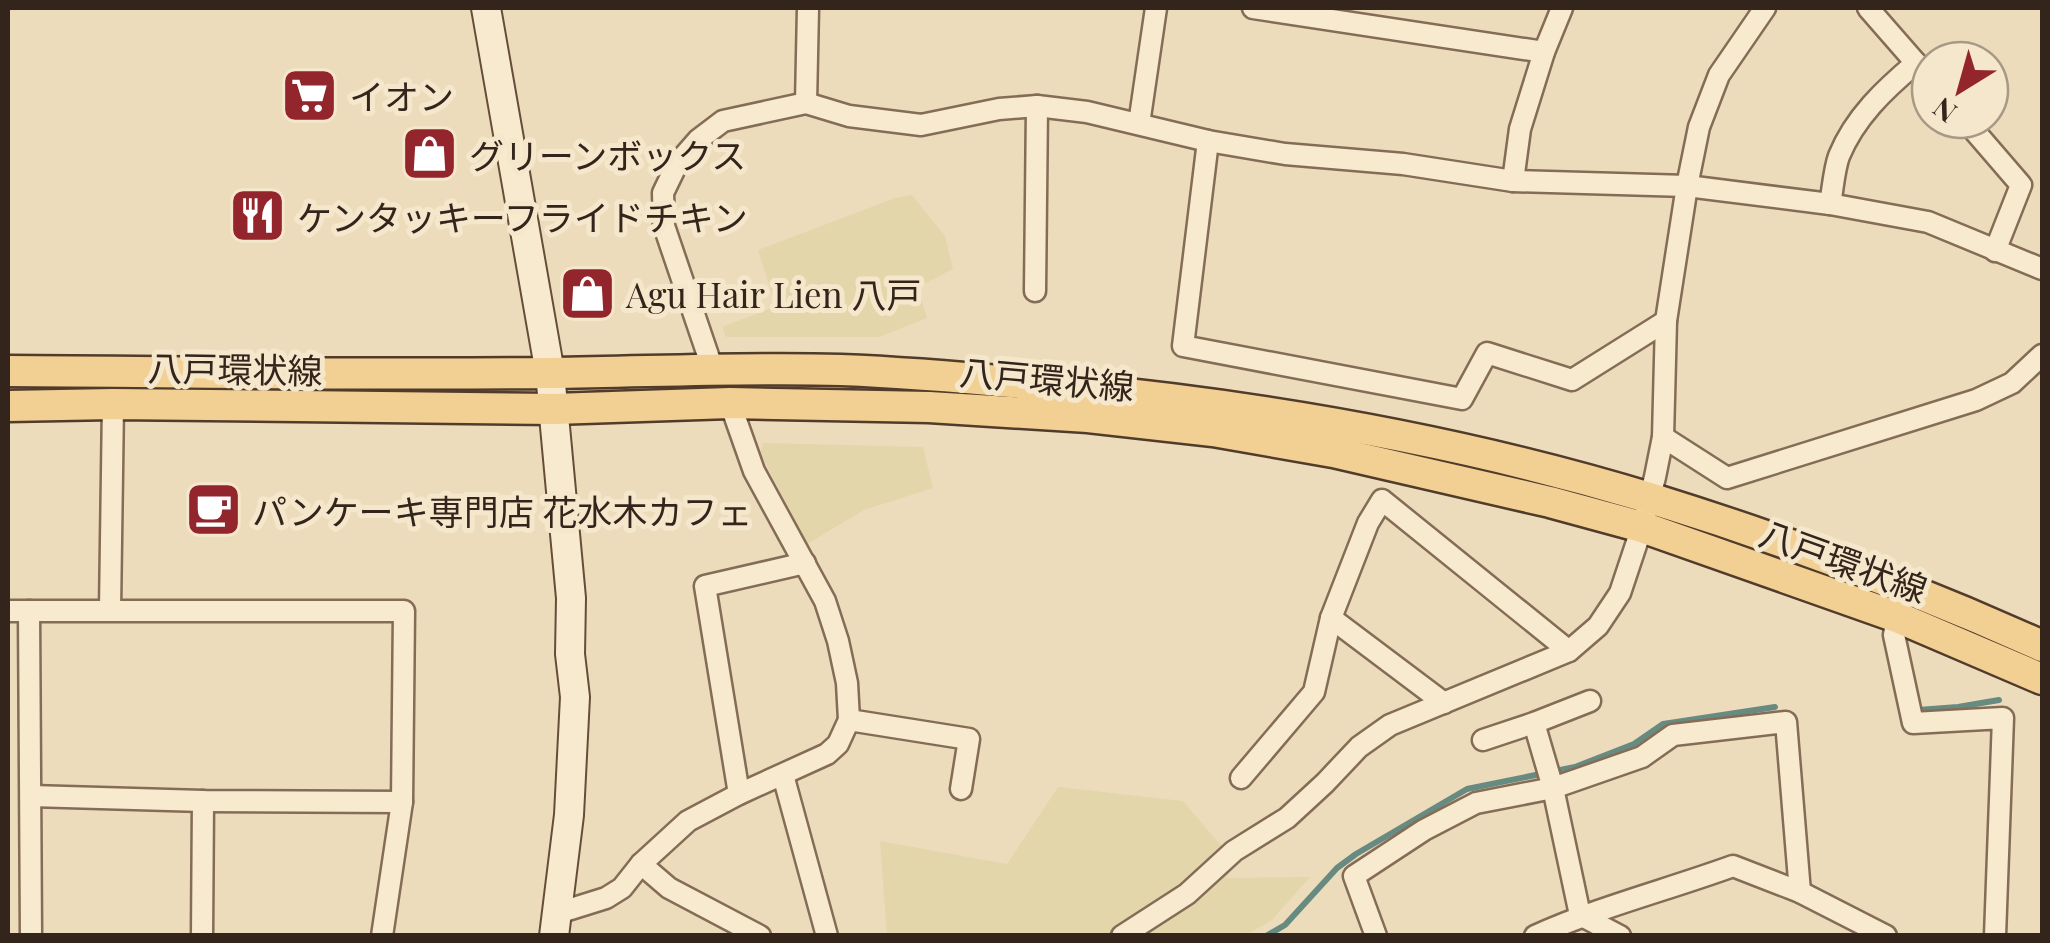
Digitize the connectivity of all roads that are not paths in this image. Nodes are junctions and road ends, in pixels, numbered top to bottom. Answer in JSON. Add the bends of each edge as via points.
{"nodes":[{"id":1,"x":486,"y":8,"type":"edge"},
{"id":2,"x":808,"y":8,"type":"edge"},
{"id":3,"x":1156,"y":8,"type":"edge"},
{"id":4,"x":1254,"y":8,"type":"edge"},
{"id":5,"x":1562,"y":8,"type":"edge"},
{"id":6,"x":1765,"y":8,"type":"edge"},
{"id":7,"x":1868,"y":8,"type":"edge"},
{"id":8,"x":1326,"y":13,"type":"edge"},
{"id":9,"x":1544,"y":52,"type":"junction"},
{"id":10,"x":1910,"y":56,"type":"edge"},
{"id":11,"x":1910,"y":78,"type":"edge"},
{"id":12,"x":806,"y":104,"type":"junction"},
{"id":13,"x":1037,"y":106,"type":"junction"},
{"id":14,"x":1139,"y":124,"type":"junction"},
{"id":15,"x":1983,"y":140,"type":"edge"},
{"id":16,"x":1208,"y":141,"type":"junction"},
{"id":17,"x":1513,"y":181,"type":"junction"},
{"id":18,"x":1687,"y":186,"type":"junction"},
{"id":19,"x":1830,"y":204,"type":"junction"},
{"id":20,"x":1996,"y":251,"type":"junction"},
{"id":21,"x":2042,"y":270,"type":"edge"},
{"id":22,"x":1035,"y":292,"type":"dead end"},
{"id":23,"x":1666,"y":321,"type":"junction"},
{"id":24,"x":2042,"y":355,"type":"edge"},
{"id":25,"x":714,"y":370,"type":"junction"},
{"id":26,"x":8,"y":371,"type":"edge"},
{"id":27,"x":550,"y":373,"type":"junction"},
{"id":28,"x":113,"y":404,"type":"junction"},
{"id":29,"x":730,"y":404,"type":"junction"},
{"id":30,"x":8,"y":406,"type":"edge"},
{"id":31,"x":554,"y":409,"type":"junction"},
{"id":32,"x":1663,"y":437,"type":"junction"},
{"id":33,"x":1646,"y":513,"type":"junction"},
{"id":34,"x":805,"y":563,"type":"junction"},
{"id":35,"x":110,"y":610,"type":"junction"},
{"id":36,"x":18,"y":611,"type":"edge"},
{"id":37,"x":1897,"y":617,"type":"junction"},
{"id":38,"x":1331,"y":618,"type":"junction"},
{"id":39,"x":2042,"y":646,"type":"edge"},
{"id":40,"x":1569,"y":650,"type":"junction"},
{"id":41,"x":2042,"y":679,"type":"edge"},
{"id":42,"x":1590,"y":701,"type":"dead end"},
{"id":43,"x":1444,"y":703,"type":"junction"},
{"id":44,"x":850,"y":720,"type":"junction"},
{"id":45,"x":1534,"y":724,"type":"junction"},
{"id":46,"x":1482,"y":740,"type":"dead end"},
{"id":47,"x":783,"y":775,"type":"junction"},
{"id":48,"x":1241,"y":778,"type":"dead end"},
{"id":49,"x":1554,"y":788,"type":"junction"},
{"id":50,"x":960,"y":790,"type":"dead end"},
{"id":51,"x":739,"y":794,"type":"junction"},
{"id":52,"x":31,"y":796,"type":"junction"},
{"id":53,"x":203,"y":801,"type":"junction"},
{"id":54,"x":402,"y":802,"type":"junction"},
{"id":55,"x":641,"y":864,"type":"junction"},
{"id":56,"x":1800,"y":892,"type":"junction"},
{"id":57,"x":1580,"y":915,"type":"junction"},
{"id":58,"x":556,"y":924,"type":"edge"},
{"id":59,"x":31,"y":936,"type":"edge"},
{"id":60,"x":202,"y":936,"type":"edge"},
{"id":61,"x":382,"y":936,"type":"edge"},
{"id":62,"x":760,"y":936,"type":"edge"},
{"id":63,"x":828,"y":936,"type":"edge"},
{"id":64,"x":1122,"y":936,"type":"edge"},
{"id":65,"x":1376,"y":936,"type":"edge"},
{"id":66,"x":1534,"y":936,"type":"edge"},
{"id":67,"x":1620,"y":936,"type":"edge"},
{"id":68,"x":1886,"y":936,"type":"edge"},
{"id":69,"x":1995,"y":936,"type":"edge"}],
"edges":[{"from":1,"to":27,"type":"street"},
{"from":2,"to":12,"type":"street"},
{"from":3,"to":14,"type":"street"},
{"from":4,"to":8,"type":"street"},
{"from":5,"to":9,"type":"street"},
{"from":6,"to":18,"type":"street","via":[[1719,75],[1699,126]]},
{"from":7,"to":10,"type":"street"},
{"from":8,"to":9,"type":"street"},
{"from":9,"to":17,"type":"street","via":[[1520,129]]},
{"from":11,"to":19,"type":"street","via":[[1882,92],[1854,127],[1838,158]]},
{"from":12,"to":13,"type":"street","via":[[921,126]]},
{"from":12,"to":25,"type":"street","via":[[723,122],[678,164],[664,193],[664,226]]},
{"from":13,"to":14,"type":"street"},
{"from":13,"to":22,"type":"street"},
{"from":14,"to":16,"type":"street"},
{"from":15,"to":20,"type":"street","via":[[2021,186]]},
{"from":16,"to":17,"type":"street"},
{"from":16,"to":23,"type":"street","via":[[1183,346],[1462,399],[1487,353],[1572,380]]},
{"from":17,"to":18,"type":"street"},
{"from":18,"to":19,"type":"street"},
{"from":18,"to":23,"type":"street"},
{"from":19,"to":20,"type":"street","via":[[1928,222]]},
{"from":20,"to":21,"type":"street"},
{"from":23,"to":32,"type":"street"},
{"from":24,"to":32,"type":"street","via":[[2012,384],[1976,400],[1726,478]]},
{"from":25,"to":27,"type":"main road","name":"八戸環状線"},
{"from":25,"to":33,"type":"main road","name":"八戸環状線","via":[[912,374],[1171,398],[1340,424],[1543,468]]},
{"from":26,"to":27,"type":"main road","name":"八戸環状線"},
{"from":27,"to":31,"type":"street"},
{"from":28,"to":30,"type":"main road","name":"八戸環状線"},
{"from":28,"to":31,"type":"main road","name":"八戸環状線"},
{"from":28,"to":35,"type":"street"},
{"from":29,"to":31,"type":"main road","name":"八戸環状線"},
{"from":29,"to":33,"type":"main road","name":"八戸環状線","via":[[930,406],[1213,431],[1550,502]]},
{"from":29,"to":34,"type":"street","via":[[754,471]]},
{"from":31,"to":58,"type":"street","via":[[575,696]]},
{"from":32,"to":33,"type":"street"},
{"from":33,"to":37,"type":"main road","name":"八戸環状線"},
{"from":33,"to":39,"type":"main road","name":"八戸環状線","via":[[1780,540]]},
{"from":33,"to":40,"type":"street","via":[[1620,594],[1598,626]]},
{"from":34,"to":44,"type":"street","via":[[838,641]]},
{"from":34,"to":51,"type":"street","via":[[705,586]]},
{"from":35,"to":36,"type":"street"},
{"from":35,"to":54,"type":"street","via":[[404,612]]},
{"from":36,"to":52,"type":"street"},
{"from":37,"to":41,"type":"main road","name":"八戸環状線"},
{"from":37,"to":69,"type":"street","via":[[1894,635],[1912,722],[2003,718]]},
{"from":38,"to":40,"type":"street","via":[[1382,500]]},
{"from":38,"to":43,"type":"street"},
{"from":38,"to":48,"type":"street","via":[[1314,692]]},
{"from":40,"to":43,"type":"street"},
{"from":42,"to":45,"type":"street"},
{"from":43,"to":64,"type":"street","via":[[1359,747],[1287,818]]},
{"from":44,"to":47,"type":"street","via":[[827,754]]},
{"from":44,"to":50,"type":"street","via":[[968,739]]},
{"from":45,"to":46,"type":"street"},
{"from":45,"to":49,"type":"street"},
{"from":47,"to":51,"type":"street"},
{"from":47,"to":63,"type":"street"},
{"from":49,"to":56,"type":"street","via":[[1642,757],[1674,736],[1786,722]]},
{"from":49,"to":57,"type":"street"},
{"from":49,"to":65,"type":"street","via":[[1476,803],[1354,876]]},
{"from":51,"to":55,"type":"street","via":[[688,821]]},
{"from":52,"to":53,"type":"street"},
{"from":52,"to":59,"type":"street"},
{"from":53,"to":54,"type":"street"},
{"from":53,"to":60,"type":"street"},
{"from":54,"to":61,"type":"street"},
{"from":55,"to":58,"type":"street","via":[[622,888]]},
{"from":55,"to":62,"type":"street","via":[[668,888]]},
{"from":56,"to":57,"type":"street","via":[[1734,866]]},
{"from":56,"to":68,"type":"street"},
{"from":57,"to":66,"type":"street"},
{"from":57,"to":67,"type":"street"}]}
